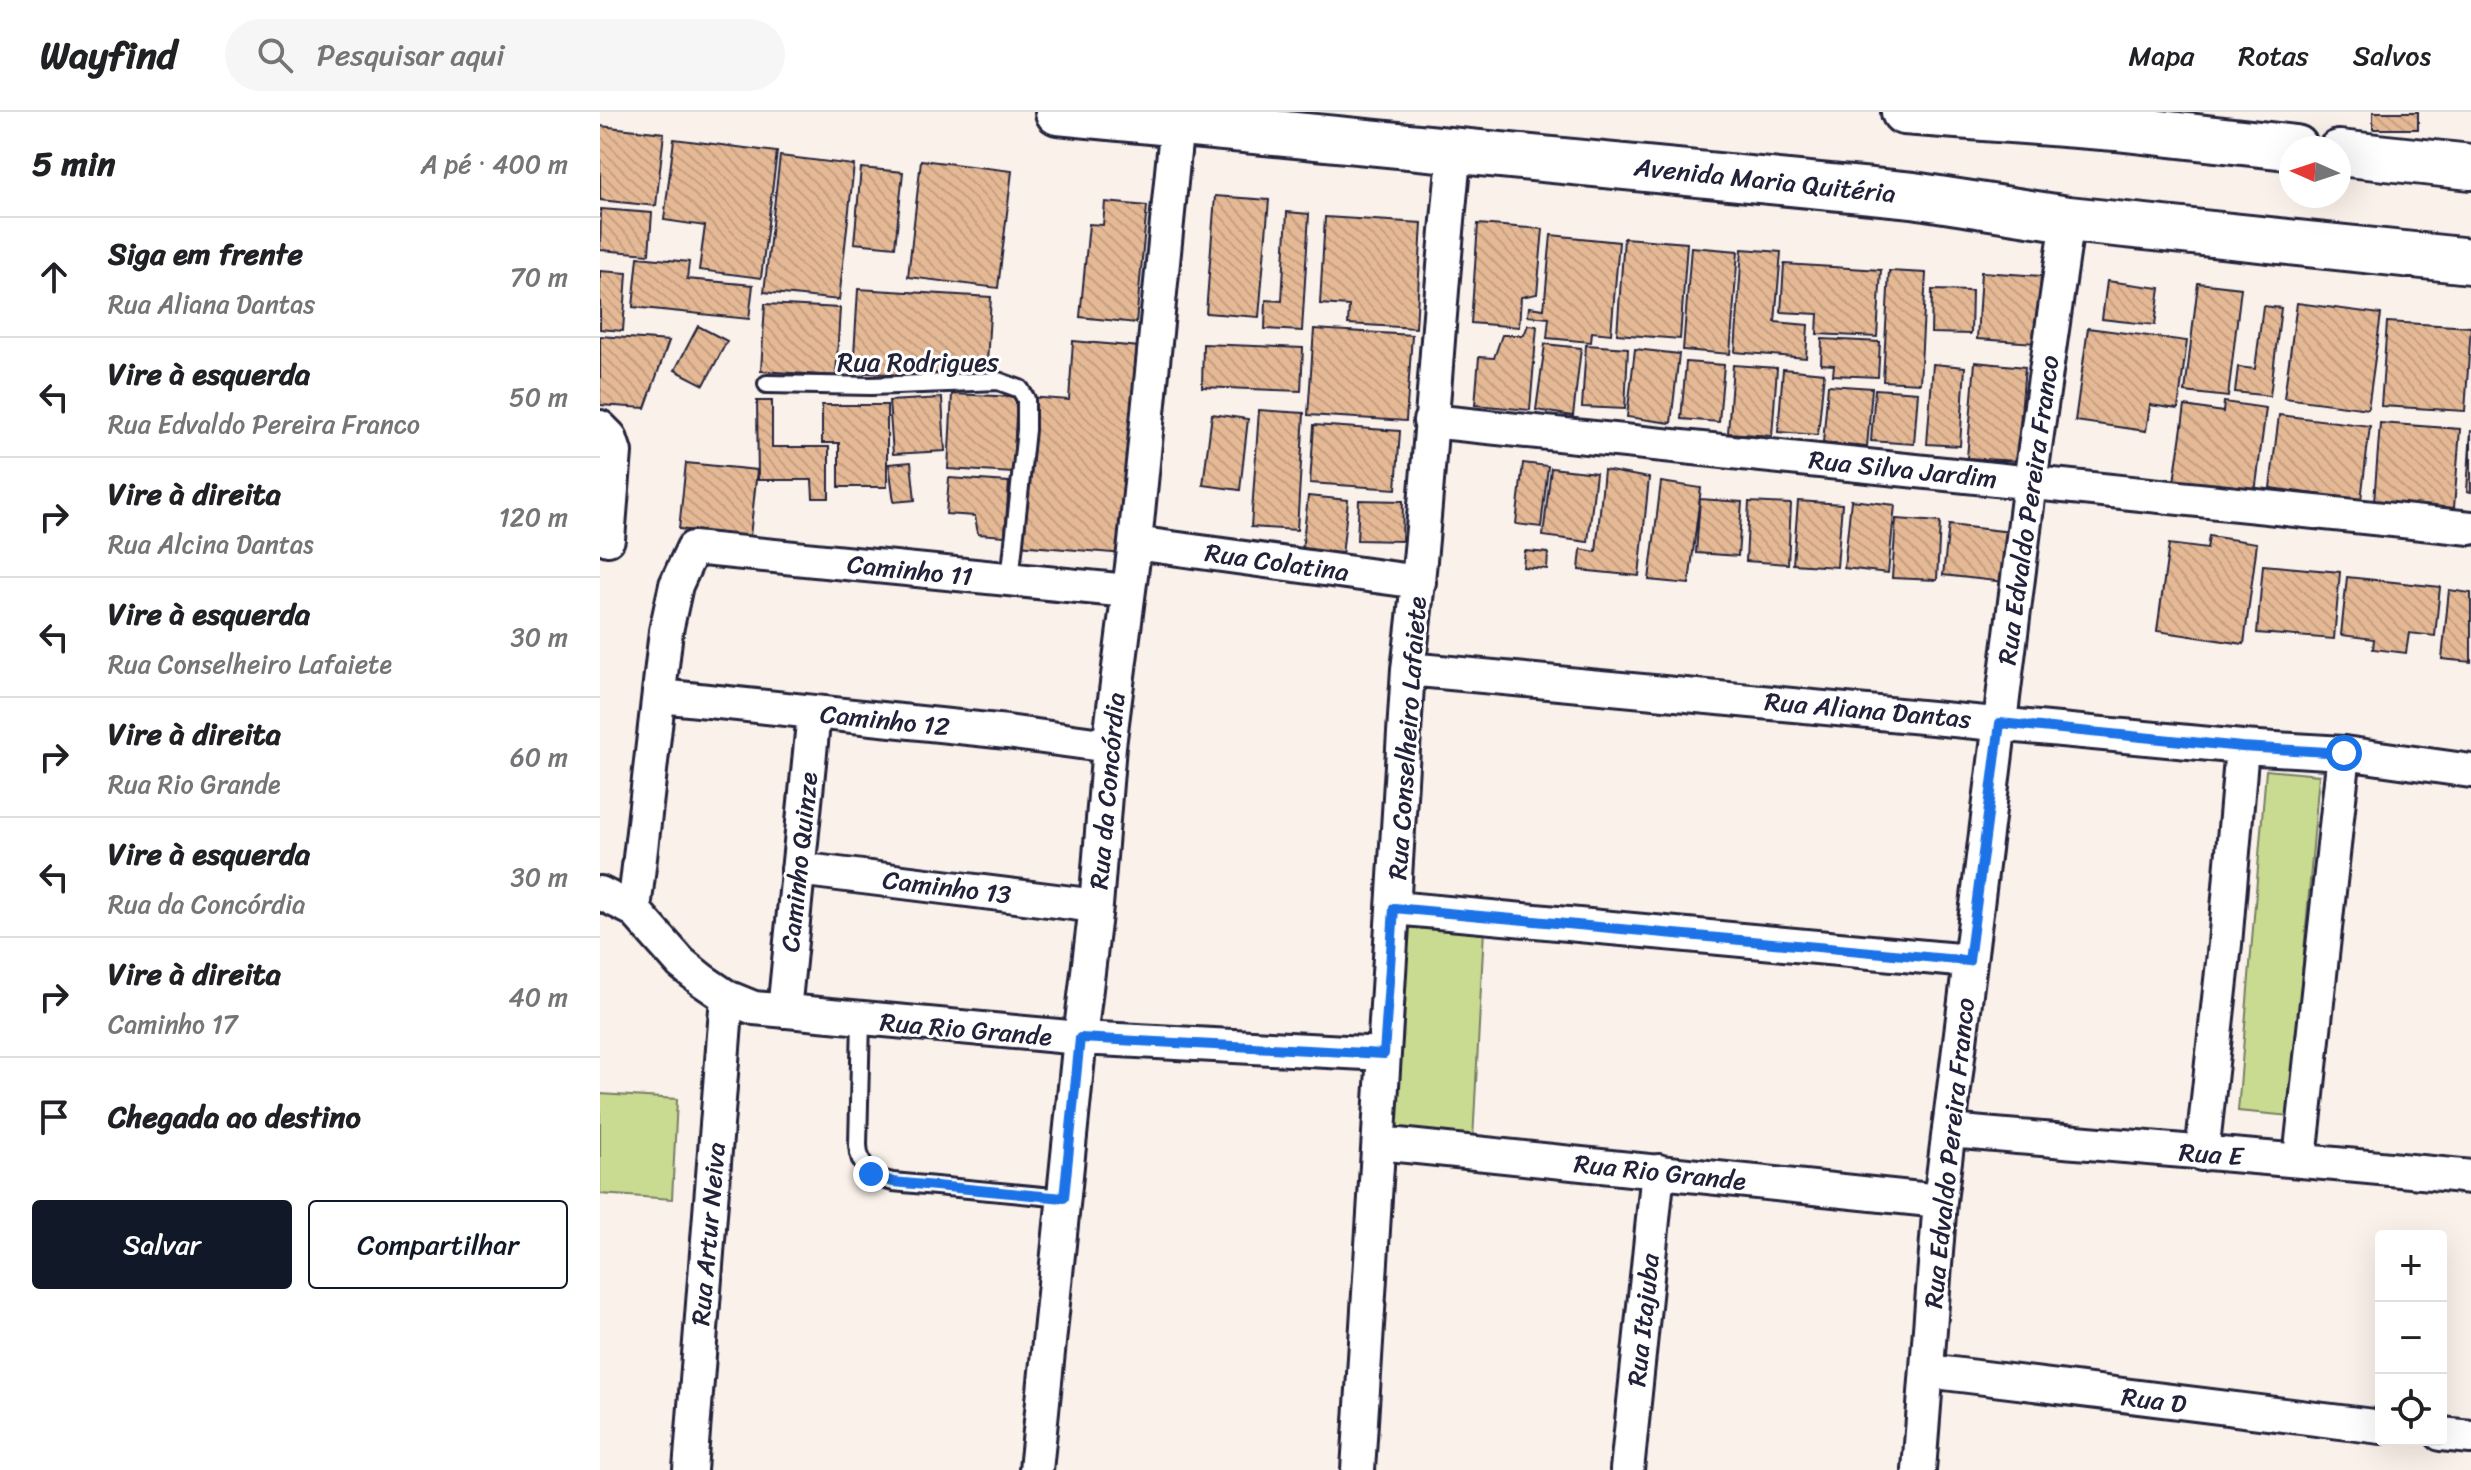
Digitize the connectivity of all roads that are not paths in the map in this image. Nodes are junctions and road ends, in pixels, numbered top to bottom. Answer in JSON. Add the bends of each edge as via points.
{"nodes":[{"id":1,"x":1058,"y":112,"type":"edge"},
{"id":2,"x":1904,"y":112,"type":"edge"},
{"id":3,"x":1177,"y":119,"type":"edge"},
{"id":4,"x":2115,"y":120,"type":"edge"},
{"id":5,"x":2279,"y":145,"type":"edge"},
{"id":6,"x":1455,"y":150,"type":"junction"},
{"id":7,"x":2351,"y":154,"type":"edge"},
{"id":8,"x":2471,"y":167,"type":"edge"},
{"id":9,"x":2068,"y":219,"type":"junction"},
{"id":10,"x":2471,"y":261,"type":"edge"},
{"id":11,"x":767,"y":384,"type":"dead end"},
{"id":12,"x":1430,"y":421,"type":"junction"},
{"id":13,"x":600,"y":427,"type":"edge"},
{"id":14,"x":2030,"y":482,"type":"junction"},
{"id":15,"x":2471,"y":528,"type":"edge"},
{"id":16,"x":608,"y":539,"type":"dead end"},
{"id":17,"x":1135,"y":543,"type":"junction"},
{"id":18,"x":1010,"y":580,"type":"junction"},
{"id":19,"x":1419,"y":582,"type":"junction"},
{"id":20,"x":1128,"y":591,"type":"junction"},
{"id":21,"x":1408,"y":669,"type":"junction"},
{"id":22,"x":660,"y":696,"type":"junction"},
{"id":23,"x":814,"y":713,"type":"junction"},
{"id":24,"x":2000,"y":723,"type":"junction"},
{"id":25,"x":1109,"y":746,"type":"junction"},
{"id":26,"x":2242,"y":747,"type":"junction"},
{"id":27,"x":2344,"y":753,"type":"junction"},
{"id":28,"x":2471,"y":771,"type":"edge"},
{"id":29,"x":798,"y":869,"type":"junction"},
{"id":30,"x":600,"y":893,"type":"edge"},
{"id":31,"x":1096,"y":906,"type":"junction"},
{"id":32,"x":1394,"y":908,"type":"junction"},
{"id":33,"x":634,"y":910,"type":"junction"},
{"id":34,"x":1969,"y":961,"type":"junction"},
{"id":35,"x":727,"y":997,"type":"junction"},
{"id":36,"x":784,"y":1011,"type":"junction"},
{"id":37,"x":861,"y":1020,"type":"junction"},
{"id":38,"x":1080,"y":1038,"type":"junction"},
{"id":39,"x":1384,"y":1054,"type":"junction"},
{"id":40,"x":1951,"y":1131,"type":"junction"},
{"id":41,"x":1379,"y":1143,"type":"junction"},
{"id":42,"x":2202,"y":1154,"type":"junction"},
{"id":43,"x":2300,"y":1159,"type":"junction"},
{"id":44,"x":1658,"y":1171,"type":"junction"},
{"id":45,"x":2471,"y":1177,"type":"edge"},
{"id":46,"x":1064,"y":1198,"type":"junction"},
{"id":47,"x":1940,"y":1201,"type":"junction"},
{"id":48,"x":1928,"y":1371,"type":"junction"},
{"id":49,"x":2375,"y":1426,"type":"edge"},
{"id":50,"x":2447,"y":1435,"type":"edge"},
{"id":51,"x":2471,"y":1437,"type":"edge"},
{"id":52,"x":690,"y":1470,"type":"edge"},
{"id":53,"x":1036,"y":1470,"type":"edge"},
{"id":54,"x":1358,"y":1470,"type":"edge"},
{"id":55,"x":1627,"y":1470,"type":"edge"},
{"id":56,"x":1919,"y":1470,"type":"edge"}],
"edges":[{"from":1,"to":3,"type":"main road","name":"Avenida Maria Quitéria"},
{"from":2,"to":4,"type":"main road"},
{"from":3,"to":6,"type":"main road","name":"Avenida Maria Quitéria"},
{"from":3,"to":17,"type":"street","name":"Rua da Concórdia"},
{"from":4,"to":5,"type":"main road"},
{"from":6,"to":9,"type":"main road","name":"Avenida Maria Quitéria","via":[[1913,195]]},
{"from":6,"to":12,"type":"street","name":"Rua Conselheiro Lafaiete"},
{"from":7,"to":8,"type":"main road"},
{"from":9,"to":10,"type":"main road","name":"Avenida Maria Quitéria"},
{"from":9,"to":14,"type":"street","name":"Rua Edvaldo Pereira Franco"},
{"from":11,"to":18,"type":"lane","name":"Rua Rodrigues","via":[[998,381],[1020,389],[1026,399],[1026,430]]},
{"from":12,"to":14,"type":"street","name":"Rua Silva Jardim"},
{"from":12,"to":19,"type":"street","name":"Rua Conselheiro Lafaiete"},
{"from":13,"to":16,"type":"street","via":[[615,452]]},
{"from":14,"to":15,"type":"street","name":"Rua Silva Jardim"},
{"from":14,"to":24,"type":"street","name":"Rua Edvaldo Pereira Franco"},
{"from":17,"to":19,"type":"street","name":"Rua Colatina"},
{"from":17,"to":20,"type":"street","name":"Rua da Concórdia"},
{"from":18,"to":20,"type":"street","name":"Caminho 11"},
{"from":18,"to":22,"type":"street","name":"Caminho 11","via":[[693,548],[676,585]]},
{"from":19,"to":21,"type":"street","name":"Rua Conselheiro Lafaiete"},
{"from":20,"to":25,"type":"street","name":"Rua da Concórdia"},
{"from":21,"to":24,"type":"street","name":"Rua Aliana Dantas"},
{"from":21,"to":32,"type":"street","name":"Rua Conselheiro Lafaiete"},
{"from":22,"to":23,"type":"street","name":"Caminho 12"},
{"from":22,"to":33,"type":"street"},
{"from":23,"to":25,"type":"street","name":"Caminho 12"},
{"from":23,"to":29,"type":"street","name":"Caminho Quinze"},
{"from":24,"to":26,"type":"street","name":"Rua Aliana Dantas"},
{"from":24,"to":34,"type":"street","name":"Rua Edvaldo Pereira Franco"},
{"from":25,"to":31,"type":"street","name":"Rua da Concórdia"},
{"from":26,"to":27,"type":"street","name":"Rua Aliana Dantas"},
{"from":26,"to":42,"type":"street"},
{"from":27,"to":28,"type":"street","name":"Rua Aliana Dantas"},
{"from":27,"to":43,"type":"street"},
{"from":29,"to":31,"type":"street","name":"Caminho 13"},
{"from":29,"to":36,"type":"street","name":"Caminho Quinze"},
{"from":30,"to":33,"type":"street","name":"Rua Rio Grande"},
{"from":31,"to":38,"type":"street","name":"Rua da Concórdia"},
{"from":32,"to":34,"type":"street"},
{"from":32,"to":39,"type":"street","name":"Rua Conselheiro Lafaiete"},
{"from":33,"to":35,"type":"street","name":"Rua Rio Grande","via":[[681,963]]},
{"from":34,"to":40,"type":"street","name":"Rua Edvaldo Pereira Franco"},
{"from":35,"to":36,"type":"street","name":"Rua Rio Grande","via":[[754,1008]]},
{"from":35,"to":52,"type":"street","name":"Rua Artur Neiva"},
{"from":36,"to":37,"type":"street","name":"Rua Rio Grande"},
{"from":37,"to":38,"type":"street","name":"Rua Rio Grande"},
{"from":37,"to":46,"type":"lane","via":[[858,1157],[863,1167],[893,1182]]},
{"from":38,"to":39,"type":"street","name":"Rua Rio Grande"},
{"from":38,"to":46,"type":"street","name":"Rua da Concórdia"},
{"from":39,"to":41,"type":"street","name":"Rua Conselheiro Lafaiete"},
{"from":40,"to":42,"type":"street","name":"Rua E"},
{"from":40,"to":47,"type":"street","name":"Rua Edvaldo Pereira Franco"},
{"from":41,"to":44,"type":"street","name":"Rua Rio Grande"},
{"from":41,"to":54,"type":"street","name":"Rua Conselheiro Lafaiete"},
{"from":42,"to":43,"type":"street","name":"Rua E"},
{"from":43,"to":45,"type":"street","name":"Rua E"},
{"from":44,"to":47,"type":"street","name":"Rua Rio Grande"},
{"from":44,"to":55,"type":"street","name":"Rua Itajuba"},
{"from":46,"to":53,"type":"street","name":"Rua da Concórdia"},
{"from":47,"to":48,"type":"street","name":"Rua Edvaldo Pereira Franco"},
{"from":48,"to":49,"type":"street","name":"Rua D"},
{"from":48,"to":56,"type":"street","name":"Rua Edvaldo Pereira Franco"},
{"from":50,"to":51,"type":"street"}]}
